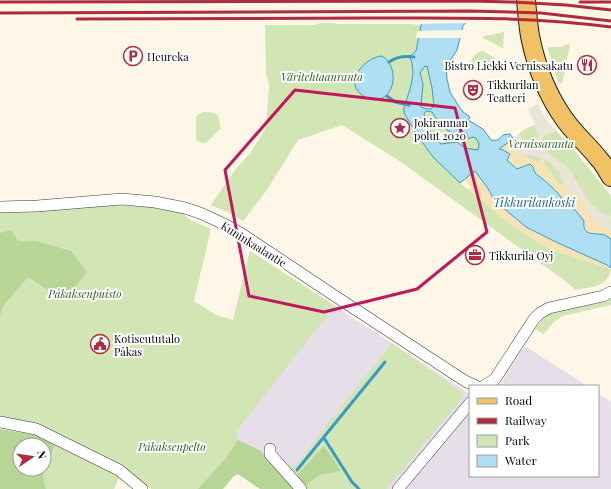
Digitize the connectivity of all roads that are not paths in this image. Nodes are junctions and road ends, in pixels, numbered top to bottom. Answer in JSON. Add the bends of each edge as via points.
{"nodes":[{"id":1,"x":526,"y":0,"type":"edge"},
{"id":2,"x":605,"y":163,"type":"edge"},
{"id":3,"x":611,"y":176,"type":"edge"},
{"id":4,"x":0,"y":207,"type":"edge"},
{"id":5,"x":611,"y":292,"type":"edge"},
{"id":6,"x":474,"y":385,"type":"edge"},
{"id":7,"x":486,"y":385,"type":"edge"},
{"id":8,"x":469,"y":404,"type":"edge"},
{"id":9,"x":0,"y":422,"type":"edge"},
{"id":10,"x":270,"y":450,"type":"dead end"},
{"id":11,"x":142,"y":489,"type":"edge"},
{"id":12,"x":301,"y":489,"type":"edge"},
{"id":13,"x":398,"y":489,"type":"edge"}],
"edges":[{"from":1,"to":2,"type":"main road","via":[[535,60],[546,89],[554,105],[576,134]]},
{"from":2,"to":3,"type":"main road"},
{"from":4,"to":6,"type":"street","name":"Kuninkaalantie","via":[[122,199],[185,208],[200,213],[242,234]]},
{"from":5,"to":7,"type":"street","via":[[549,308],[540,313],[495,379]]},
{"from":8,"to":13,"type":"street"},
{"from":9,"to":11,"type":"street","via":[[36,429],[119,470]]},
{"from":10,"to":12,"type":"street","via":[[270,454]]}]}
